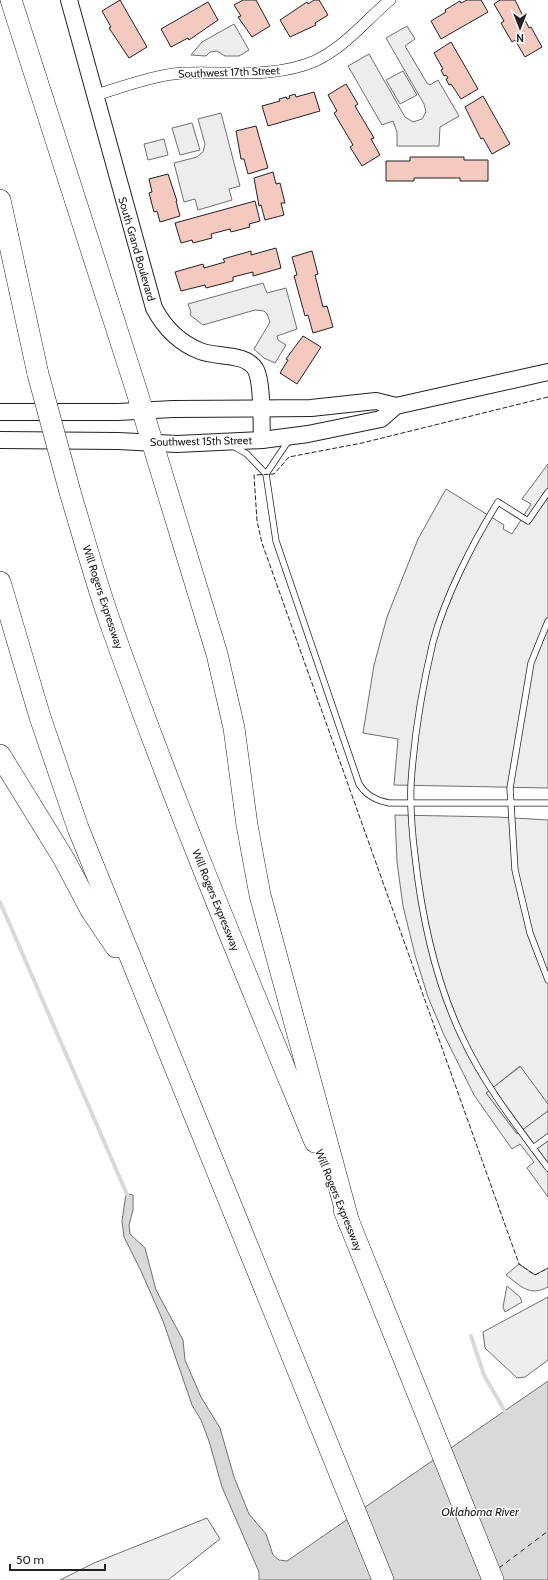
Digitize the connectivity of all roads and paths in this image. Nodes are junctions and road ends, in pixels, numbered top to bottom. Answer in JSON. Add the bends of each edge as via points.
{"nodes":[{"id":1,"x":11,"y":0,"type":"edge"},
{"id":2,"x":68,"y":0,"type":"edge"},
{"id":3,"x":390,"y":0,"type":"edge"},
{"id":4,"x":95,"y":95,"type":"junction"},
{"id":5,"x":0,"y":200,"type":"edge"},
{"id":6,"x":548,"y":372,"type":"edge"},
{"id":7,"x":396,"y":406,"type":"junction"},
{"id":8,"x":260,"y":408,"type":"junction"},
{"id":9,"x":142,"y":411,"type":"junction"},
{"id":10,"x":0,"y":412,"type":"edge"},
{"id":11,"x":291,"y":437,"type":"junction"},
{"id":12,"x":0,"y":440,"type":"edge"},
{"id":13,"x":262,"y":440,"type":"junction"},
{"id":14,"x":152,"y":442,"type":"junction"},
{"id":15,"x":225,"y":443,"type":"junction"},
{"id":16,"x":266,"y":474,"type":"junction"},
{"id":17,"x":548,"y":492,"type":"edge"},
{"id":18,"x":0,"y":582,"type":"edge"},
{"id":19,"x":548,"y":621,"type":"edge"},
{"id":20,"x":0,"y":755,"type":"edge"},
{"id":21,"x":411,"y":803,"type":"junction"},
{"id":22,"x":511,"y":803,"type":"junction"},
{"id":23,"x":548,"y":803,"type":"edge"},
{"id":24,"x":548,"y":980,"type":"edge"},
{"id":25,"x":142,"y":988,"type":"junction"},
{"id":26,"x":548,"y":1137,"type":"edge"},
{"id":27,"x":533,"y":1148,"type":"junction"},
{"id":28,"x":548,"y":1168,"type":"edge"},
{"id":29,"x":349,"y":1222,"type":"junction"},
{"id":30,"x":383,"y":1580,"type":"edge"},
{"id":31,"x":493,"y":1580,"type":"edge"}],
"edges":[{"from":1,"to":9,"type":"highway"},
{"from":2,"to":4,"type":"main road","name":"South Grand Boulevard"},
{"from":3,"to":4,"type":"street","name":"Southwest 17th Street","via":[[341,45],[300,66],[254,74],[170,75]]},
{"from":4,"to":8,"type":"main road","name":"South Grand Boulevard","via":[[150,295],[159,318],[176,336],[192,347],[208,354],[242,359],[250,363],[259,377]]},
{"from":5,"to":29,"type":"highway","name":"Will Rogers Expressway","bridge":true,"via":[[38,374],[109,620],[150,733],[252,989]]},
{"from":6,"to":7,"type":"main road","name":"Southwest 15th Street"},
{"from":7,"to":8,"type":"main road","name":"Southwest 15th Street","via":[[376,401],[311,408]]},
{"from":7,"to":11,"type":"main road","name":"Southwest 15th Street","via":[[381,419]]},
{"from":8,"to":9,"type":"main road","name":"Southwest 15th Street"},
{"from":8,"to":13,"type":"main road","name":"South Grand Boulevard"},
{"from":9,"to":10,"type":"main road","name":"Southwest 15th Street"},
{"from":9,"to":14,"type":"highway"},
{"from":11,"to":13,"type":"main road","name":"Southwest 15th Street"},
{"from":11,"to":16,"type":"lane"},
{"from":12,"to":14,"type":"main road","name":"Southwest 15th Street"},
{"from":13,"to":15,"type":"main road","name":"Southwest 15th Street"},
{"from":14,"to":15,"type":"main road","name":"Southwest 15th Street"},
{"from":14,"to":29,"type":"highway","via":[[227,691],[251,853],[260,895]]},
{"from":15,"to":16,"type":"lane","via":[[247,454]]},
{"from":16,"to":21,"type":"lane","via":[[276,541],[359,784],[365,792],[382,801]]},
{"from":17,"to":21,"type":"lane","via":[[528,521],[498,502],[453,587],[434,641],[417,725]]},
{"from":18,"to":25,"type":"highway","via":[[61,780]]},
{"from":19,"to":22,"type":"lane","via":[[531,664],[510,788]]},
{"from":20,"to":25,"type":"highway","via":[[64,859],[91,910]]},
{"from":21,"to":22,"type":"lane"},
{"from":21,"to":27,"type":"lane","via":[[423,915],[437,970],[463,1039],[488,1085]]},
{"from":22,"to":23,"type":"lane"},
{"from":22,"to":24,"type":"lane","via":[[515,870],[530,933]]},
{"from":25,"to":30,"type":"highway"},
{"from":26,"to":27,"type":"lane"},
{"from":27,"to":28,"type":"lane"},
{"from":29,"to":31,"type":"highway","name":"Will Rogers Expressway"}]}
